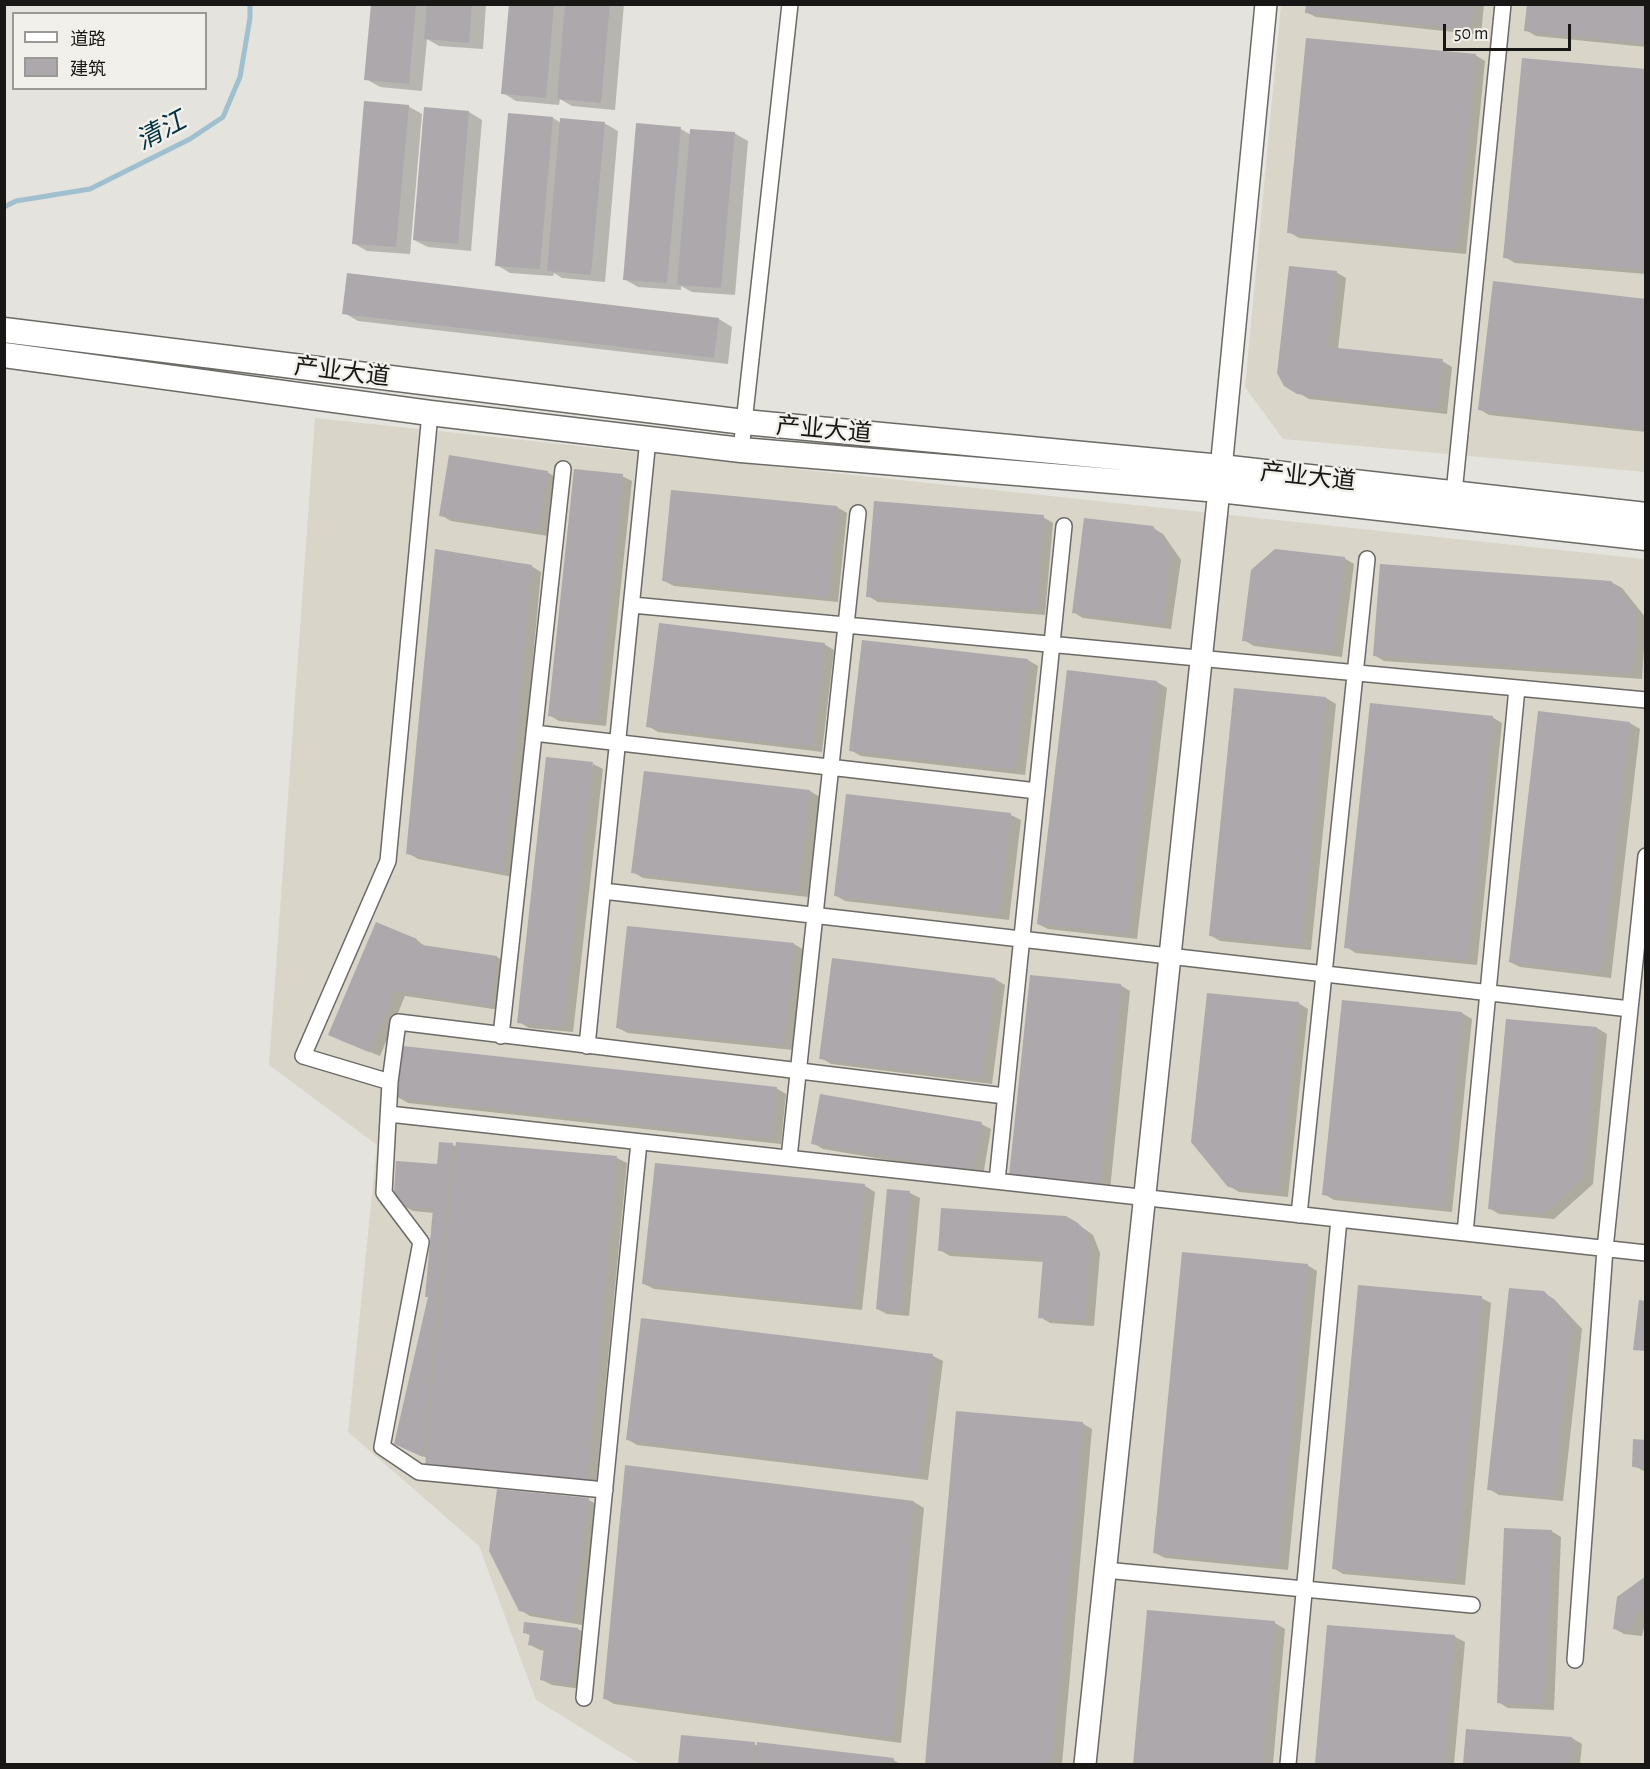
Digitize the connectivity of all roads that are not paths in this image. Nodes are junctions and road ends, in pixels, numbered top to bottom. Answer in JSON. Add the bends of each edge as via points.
{"nodes":[{"id":1,"x":790,"y":4,"type":"edge"},
{"id":2,"x":1266,"y":4,"type":"edge"},
{"id":3,"x":1503,"y":4,"type":"edge"},
{"id":4,"x":4,"y":330,"type":"edge"},
{"id":5,"x":4,"y":355,"type":"edge"},
{"id":6,"x":430,"y":413,"type":"junction"},
{"id":7,"x":744,"y":422,"type":"junction"},
{"id":8,"x":648,"y":439,"type":"junction"},
{"id":9,"x":741,"y":450,"type":"junction"},
{"id":10,"x":563,"y":469,"type":"dead end"},
{"id":11,"x":1220,"y":478,"type":"junction"},
{"id":12,"x":1454,"y":493,"type":"junction"},
{"id":13,"x":858,"y":513,"type":"dead end"},
{"id":14,"x":1646,"y":515,"type":"edge"},
{"id":15,"x":1064,"y":526,"type":"dead end"},
{"id":16,"x":1646,"y":537,"type":"edge"},
{"id":17,"x":1367,"y":559,"type":"dead end"},
{"id":18,"x":632,"y":605,"type":"junction"},
{"id":19,"x":846,"y":625,"type":"junction"},
{"id":20,"x":1052,"y":644,"type":"junction"},
{"id":21,"x":1202,"y":658,"type":"junction"},
{"id":22,"x":1355,"y":673,"type":"junction"},
{"id":23,"x":1518,"y":688,"type":"junction"},
{"id":24,"x":1646,"y":700,"type":"edge"},
{"id":25,"x":534,"y":733,"type":"junction"},
{"id":26,"x":618,"y":743,"type":"junction"},
{"id":27,"x":831,"y":767,"type":"junction"},
{"id":28,"x":1036,"y":791,"type":"junction"},
{"id":29,"x":1646,"y":856,"type":"edge"},
{"id":30,"x":603,"y":891,"type":"junction"},
{"id":31,"x":815,"y":916,"type":"junction"},
{"id":32,"x":1022,"y":939,"type":"junction"},
{"id":33,"x":1170,"y":957,"type":"junction"},
{"id":34,"x":1324,"y":974,"type":"junction"},
{"id":35,"x":1488,"y":993,"type":"junction"},
{"id":36,"x":1630,"y":1010,"type":"junction"},
{"id":37,"x":501,"y":1036,"type":"junction"},
{"id":38,"x":587,"y":1047,"type":"junction"},
{"id":39,"x":799,"y":1072,"type":"junction"},
{"id":40,"x":390,"y":1082,"type":"junction"},
{"id":41,"x":1005,"y":1096,"type":"junction"},
{"id":42,"x":389,"y":1114,"type":"junction"},
{"id":43,"x":639,"y":1142,"type":"junction"},
{"id":44,"x":789,"y":1158,"type":"junction"},
{"id":45,"x":997,"y":1181,"type":"junction"},
{"id":46,"x":1144,"y":1198,"type":"junction"},
{"id":47,"x":1299,"y":1215,"type":"junction"},
{"id":48,"x":1339,"y":1219,"type":"junction"},
{"id":49,"x":1465,"y":1233,"type":"junction"},
{"id":50,"x":1605,"y":1249,"type":"junction"},
{"id":51,"x":1646,"y":1253,"type":"edge"},
{"id":52,"x":605,"y":1490,"type":"junction"},
{"id":53,"x":1105,"y":1570,"type":"junction"},
{"id":54,"x":1304,"y":1589,"type":"junction"},
{"id":55,"x":1472,"y":1605,"type":"dead end"},
{"id":56,"x":1575,"y":1660,"type":"dead end"},
{"id":57,"x":585,"y":1698,"type":"dead end"},
{"id":58,"x":1085,"y":1764,"type":"edge"},
{"id":59,"x":1288,"y":1764,"type":"edge"}],
"edges":[{"from":1,"to":7,"type":"street"},
{"from":2,"to":11,"type":"street"},
{"from":3,"to":12,"type":"street"},
{"from":4,"to":7,"type":"main road","name":"产业大道"},
{"from":5,"to":6,"type":"main road","name":"产业大道"},
{"from":6,"to":8,"type":"main road","name":"产业大道"},
{"from":6,"to":40,"type":"street","via":[[388,861],[303,1056]]},
{"from":7,"to":9,"type":"street"},
{"from":7,"to":11,"type":"main road","name":"产业大道"},
{"from":8,"to":9,"type":"main road","name":"产业大道"},
{"from":8,"to":18,"type":"street"},
{"from":9,"to":11,"type":"main road","name":"产业大道"},
{"from":10,"to":25,"type":"street"},
{"from":11,"to":12,"type":"main road","name":"产业大道"},
{"from":11,"to":16,"type":"main road","name":"产业大道"},
{"from":11,"to":21,"type":"street"},
{"from":12,"to":14,"type":"main road","name":"产业大道"},
{"from":13,"to":19,"type":"street"},
{"from":15,"to":20,"type":"street"},
{"from":17,"to":22,"type":"street"},
{"from":18,"to":19,"type":"street"},
{"from":18,"to":26,"type":"street"},
{"from":19,"to":20,"type":"street"},
{"from":19,"to":27,"type":"street"},
{"from":20,"to":21,"type":"street"},
{"from":20,"to":28,"type":"street"},
{"from":21,"to":22,"type":"street"},
{"from":21,"to":33,"type":"street"},
{"from":22,"to":23,"type":"street"},
{"from":22,"to":34,"type":"street"},
{"from":23,"to":24,"type":"street"},
{"from":23,"to":35,"type":"street"},
{"from":25,"to":26,"type":"street"},
{"from":25,"to":37,"type":"street"},
{"from":26,"to":27,"type":"street"},
{"from":26,"to":30,"type":"street"},
{"from":27,"to":28,"type":"street"},
{"from":27,"to":31,"type":"street"},
{"from":28,"to":32,"type":"street"},
{"from":29,"to":36,"type":"street"},
{"from":30,"to":31,"type":"street"},
{"from":30,"to":38,"type":"street"},
{"from":31,"to":32,"type":"street"},
{"from":31,"to":39,"type":"street"},
{"from":32,"to":33,"type":"street"},
{"from":32,"to":41,"type":"street"},
{"from":33,"to":34,"type":"street"},
{"from":33,"to":46,"type":"street"},
{"from":34,"to":35,"type":"street"},
{"from":34,"to":47,"type":"street"},
{"from":35,"to":36,"type":"street"},
{"from":35,"to":49,"type":"street"},
{"from":36,"to":50,"type":"street"},
{"from":37,"to":38,"type":"street"},
{"from":37,"to":40,"type":"street","via":[[398,1022]]},
{"from":38,"to":39,"type":"street"},
{"from":39,"to":41,"type":"street"},
{"from":39,"to":44,"type":"street"},
{"from":40,"to":42,"type":"street"},
{"from":41,"to":45,"type":"street"},
{"from":42,"to":43,"type":"street"},
{"from":42,"to":52,"type":"street","via":[[384,1193],[421,1242],[382,1447],[419,1472]]},
{"from":43,"to":44,"type":"street"},
{"from":43,"to":52,"type":"street"},
{"from":44,"to":45,"type":"street"},
{"from":45,"to":46,"type":"street"},
{"from":46,"to":47,"type":"street"},
{"from":46,"to":53,"type":"street"},
{"from":47,"to":48,"type":"street"},
{"from":48,"to":49,"type":"street"},
{"from":48,"to":54,"type":"street"},
{"from":49,"to":50,"type":"street"},
{"from":50,"to":51,"type":"street"},
{"from":50,"to":56,"type":"street"},
{"from":52,"to":57,"type":"street"},
{"from":53,"to":54,"type":"street"},
{"from":53,"to":58,"type":"street"},
{"from":54,"to":55,"type":"street"},
{"from":54,"to":59,"type":"street"}]}
